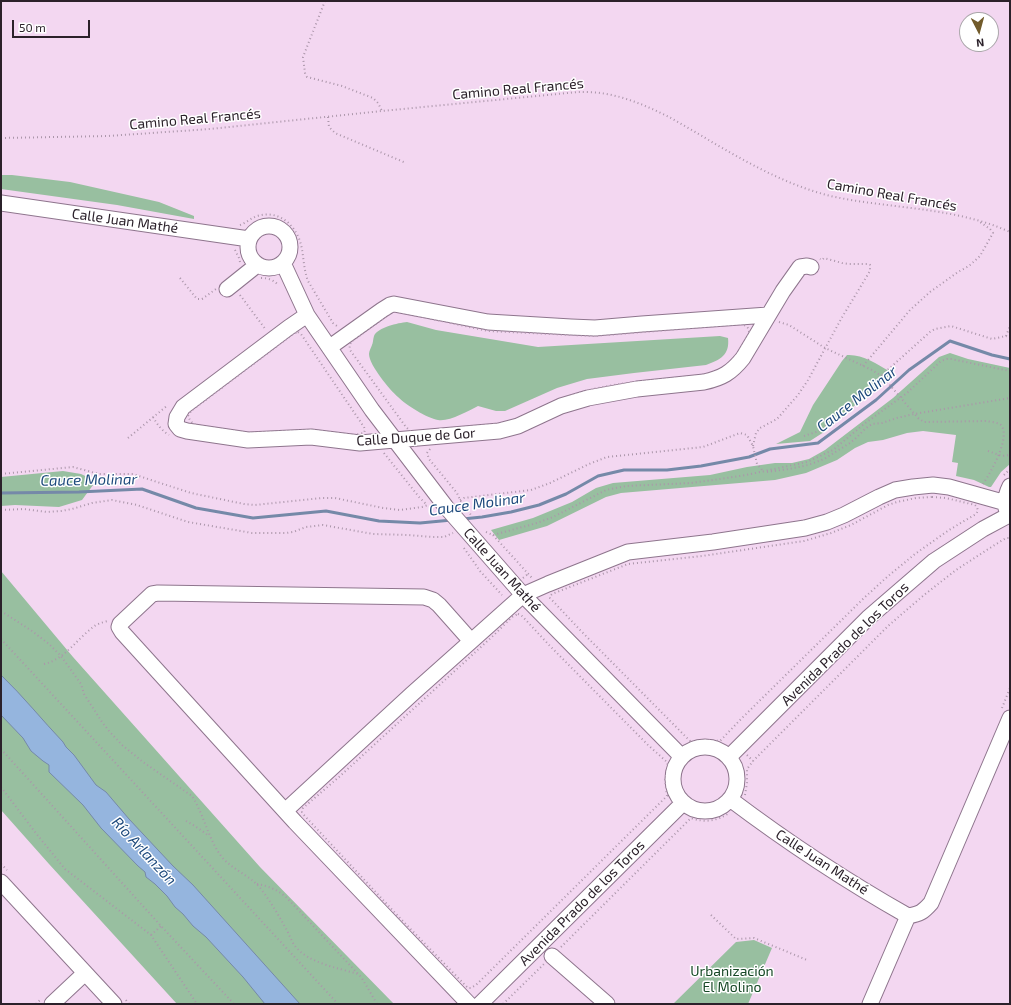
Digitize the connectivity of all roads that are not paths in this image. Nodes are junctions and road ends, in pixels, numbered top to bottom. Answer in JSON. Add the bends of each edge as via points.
{"nodes":[{"id":1,"x":1,"y":203,"type":"edge"},
{"id":2,"x":249,"y":239,"type":"junction"},
{"id":3,"x":816,"y":261,"type":"road end"},
{"id":4,"x":283,"y":263,"type":"junction"},
{"id":5,"x":258,"y":271,"type":"junction"},
{"id":6,"x":229,"y":289,"type":"road end"},
{"id":7,"x":307,"y":315,"type":"junction"},
{"id":8,"x":768,"y":315,"type":"junction"},
{"id":9,"x":330,"y":347,"type":"junction"},
{"id":10,"x":394,"y":440,"type":"junction"},
{"id":11,"x":1006,"y":483,"type":"edge"},
{"id":12,"x":1008,"y":512,"type":"edge"},
{"id":13,"x":523,"y":595,"type":"junction"},
{"id":14,"x":471,"y":641,"type":"junction"},
{"id":15,"x":1005,"y":716,"type":"edge"},
{"id":16,"x":682,"y":757,"type":"junction"},
{"id":17,"x":729,"y":757,"type":"junction"},
{"id":18,"x":735,"y":802,"type":"junction"},
{"id":19,"x":683,"y":803,"type":"junction"},
{"id":20,"x":285,"y":811,"type":"junction"},
{"id":21,"x":1,"y":882,"type":"edge"},
{"id":22,"x":913,"y":915,"type":"junction"},
{"id":23,"x":552,"y":956,"type":"road end"},
{"id":24,"x":85,"y":973,"type":"junction"},
{"id":25,"x":47,"y":1001,"type":"edge"},
{"id":26,"x":114,"y":1004,"type":"edge"},
{"id":27,"x":469,"y":1004,"type":"edge"},
{"id":28,"x":480,"y":1004,"type":"edge"},
{"id":29,"x":607,"y":1004,"type":"edge"},
{"id":30,"x":870,"y":1004,"type":"edge"}],
"edges":[{"from":1,"to":2,"type":"street","name":"Calle Juan Mathé"},
{"from":2,"to":4,"type":"street","via":[[252,233],[264,226],[278,228],[290,244],[287,258]]},
{"from":2,"to":5,"type":"street","via":[[248,254]]},
{"from":3,"to":8,"type":"street","name":"Calle Duque de Gor","via":[[808,266],[800,266]]},
{"from":4,"to":5,"type":"street"},
{"from":4,"to":7,"type":"street","name":"Calle Juan Mathé"},
{"from":5,"to":6,"type":"street"},
{"from":7,"to":9,"type":"street","name":"Calle Juan Mathé"},
{"from":7,"to":10,"type":"street","name":"Calle Duque de Gor","via":[[183,407],[176,424],[180,429],[187,431],[248,440],[311,438],[360,443]]},
{"from":8,"to":9,"type":"street","via":[[595,328],[488,322],[394,304]]},
{"from":8,"to":10,"type":"street","name":"Calle Duque de Gor","via":[[743,358],[723,377],[704,382],[638,389],[588,398],[561,406],[518,426],[498,430]]},
{"from":9,"to":10,"type":"street","name":"Calle Juan Mathé"},
{"from":10,"to":13,"type":"street","name":"Calle Juan Mathé","via":[[441,507],[472,537]]},
{"from":11,"to":12,"type":"street"},
{"from":12,"to":13,"type":"street","via":[[980,492],[934,485],[895,490],[827,522],[805,528],[628,552]]},
{"from":12,"to":17,"type":"street","name":"Avenida Prado de los Toros","via":[[934,561],[868,618]]},
{"from":13,"to":14,"type":"street"},
{"from":13,"to":16,"type":"street","name":"Calle Juan Mathé"},
{"from":14,"to":20,"type":"street"},
{"from":14,"to":20,"type":"street","via":[[439,605],[424,597],[170,592],[152,594],[120,624],[122,632]]},
{"from":15,"to":22,"type":"street","via":[[932,903],[924,911]]},
{"from":16,"to":17,"type":"street","via":[[690,750],[711,747]]},
{"from":16,"to":19,"type":"street","via":[[676,765],[673,785]]},
{"from":17,"to":18,"type":"street","via":[[737,773]]},
{"from":18,"to":19,"type":"street","via":[[704,811]]},
{"from":18,"to":22,"type":"street","name":"Calle Juan Mathé","via":[[785,840],[842,877]]},
{"from":19,"to":28,"type":"street","name":"Avenida Prado de los Toros"},
{"from":20,"to":27,"type":"street"},
{"from":21,"to":24,"type":"street"},
{"from":22,"to":30,"type":"street"},
{"from":23,"to":29,"type":"street"},
{"from":24,"to":25,"type":"street"},
{"from":24,"to":26,"type":"street"}]}
